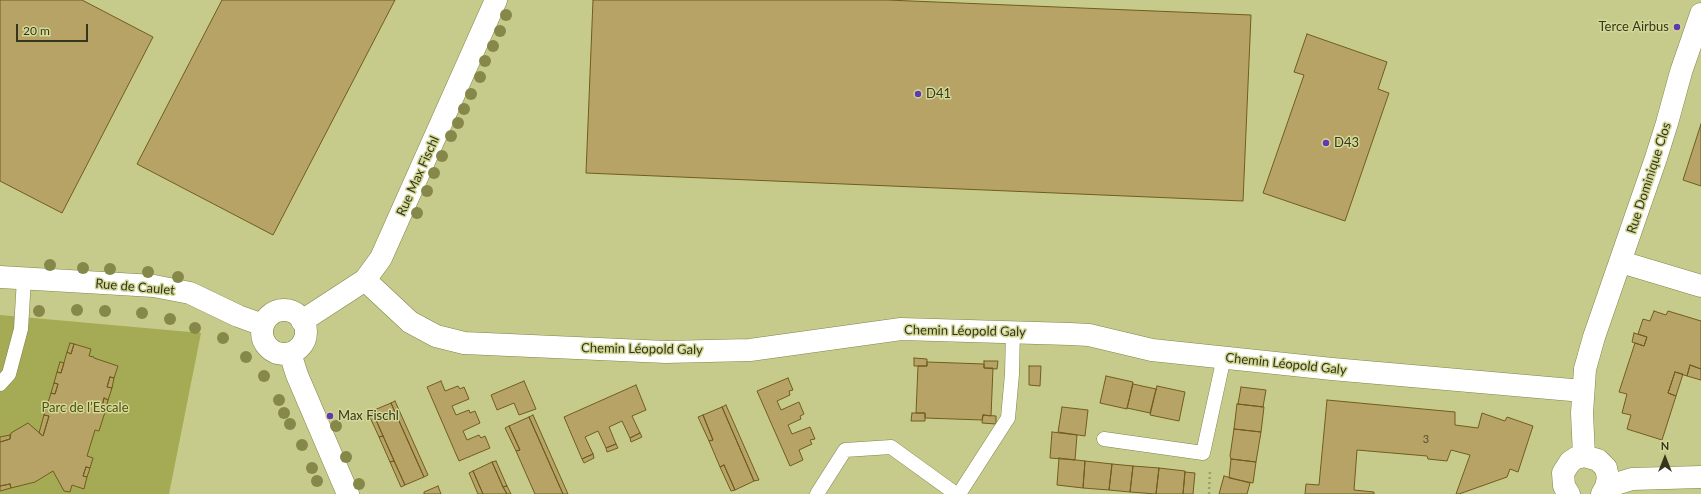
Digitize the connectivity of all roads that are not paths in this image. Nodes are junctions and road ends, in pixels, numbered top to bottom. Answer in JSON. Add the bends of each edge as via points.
{"nodes":[{"id":1,"x":496,"y":0,"type":"edge"},
{"id":2,"x":1701,"y":14,"type":"edge"},
{"id":3,"x":1621,"y":262,"type":"junction"},
{"id":4,"x":0,"y":277,"type":"edge"},
{"id":5,"x":24,"y":279,"type":"junction"},
{"id":6,"x":365,"y":280,"type":"junction"},
{"id":7,"x":1701,"y":286,"type":"edge"},
{"id":8,"x":302,"y":321,"type":"junction"},
{"id":9,"x":263,"y":325,"type":"junction"},
{"id":10,"x":1013,"y":331,"type":"junction"},
{"id":11,"x":290,"y":353,"type":"junction"},
{"id":12,"x":1224,"y":357,"type":"junction"},
{"id":13,"x":0,"y":384,"type":"edge"},
{"id":14,"x":1583,"y":391,"type":"junction"},
{"id":15,"x":1104,"y":439,"type":"dead end"},
{"id":16,"x":1584,"y":456,"type":"junction"},
{"id":17,"x":1701,"y":477,"type":"edge"},
{"id":18,"x":1604,"y":483,"type":"edge"},
{"id":19,"x":348,"y":494,"type":"edge"},
{"id":20,"x":817,"y":494,"type":"edge"},
{"id":21,"x":956,"y":494,"type":"edge"},
{"id":22,"x":959,"y":494,"type":"edge"},
{"id":23,"x":1569,"y":494,"type":"edge"}],
"edges":[{"from":1,"to":6,"type":"street","name":"Rue Max Fischl","via":[[381,258]]},
{"from":2,"to":3,"type":"street","name":"Rue Dominique Clos"},
{"from":3,"to":7,"type":"street"},
{"from":3,"to":14,"type":"street","name":"Rue Dominique Clos","via":[[1594,337],[1585,369]]},
{"from":4,"to":5,"type":"street","name":"Rue de Caulet"},
{"from":5,"to":9,"type":"street","name":"Rue de Caulet","via":[[154,286],[190,293]]},
{"from":5,"to":13,"type":"lane","via":[[21,329],[9,374]]},
{"from":6,"to":8,"type":"street","name":"Rue Max Fischl"},
{"from":6,"to":10,"type":"street","name":"Chemin Léopold Galy","via":[[410,322],[436,336],[464,343],[666,352],[750,350],[901,329]]},
{"from":8,"to":9,"type":"street","via":[[290,311],[281,310],[273,313]]},
{"from":8,"to":11,"type":"street","via":[[305,336],[297,349]]},
{"from":9,"to":11,"type":"street","via":[[262,332],[266,345],[277,353]]},
{"from":10,"to":12,"type":"street","name":"Chemin Léopold Galy","via":[[1089,335],[1152,350]]},
{"from":10,"to":22,"type":"lane","via":[[1008,418]]},
{"from":11,"to":19,"type":"street"},
{"from":12,"to":14,"type":"street","name":"Chemin Léopold Galy"},
{"from":12,"to":15,"type":"lane","via":[[1203,453]]},
{"from":14,"to":16,"type":"street","name":"Rue Dominique Clos"},
{"from":16,"to":18,"type":"street","via":[[1598,460]]},
{"from":16,"to":23,"type":"street","via":[[1570,462],[1564,473],[1564,486]]},
{"from":17,"to":18,"type":"street","via":[[1632,479]]},
{"from":20,"to":21,"type":"lane","via":[[845,450],[891,448]]}]}
